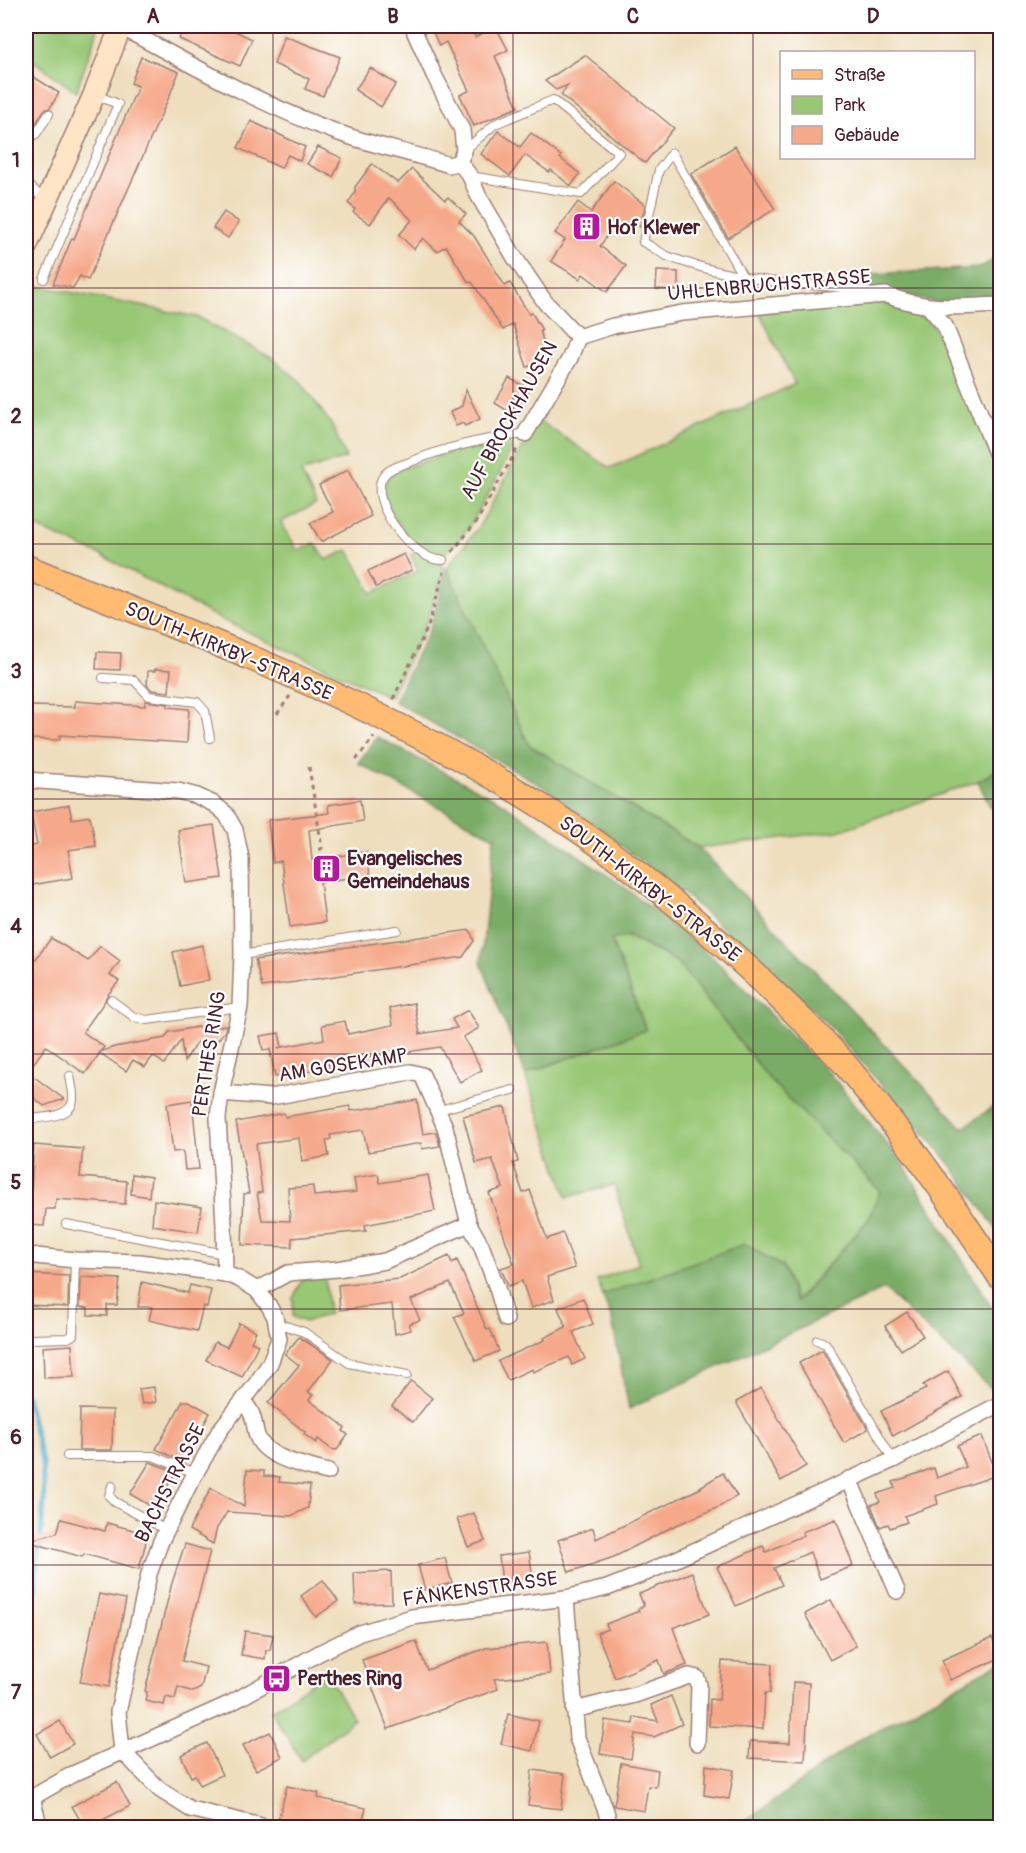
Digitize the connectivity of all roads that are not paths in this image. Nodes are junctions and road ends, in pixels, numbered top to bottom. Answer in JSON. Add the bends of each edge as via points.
{"nodes":[{"id":1,"x":121,"y":26,"type":"edge"},
{"id":2,"x":414,"y":26,"type":"edge"},
{"id":3,"x":94,"y":95,"type":"junction"},
{"id":4,"x":50,"y":114,"type":"dead end"},
{"id":5,"x":26,"y":141,"type":"edge"},
{"id":6,"x":462,"y":157,"type":"junction"},
{"id":7,"x":470,"y":176,"type":"junction"},
{"id":8,"x":26,"y":183,"type":"edge"},
{"id":9,"x":46,"y":201,"type":"junction"},
{"id":10,"x":26,"y":247,"type":"edge"},
{"id":11,"x":741,"y":275,"type":"junction"},
{"id":12,"x":44,"y":279,"type":"dead end"},
{"id":13,"x":886,"y":295,"type":"junction"},
{"id":14,"x":1000,"y":305,"type":"edge"},
{"id":15,"x":929,"y":307,"type":"junction"},
{"id":16,"x":578,"y":337,"type":"junction"},
{"id":17,"x":525,"y":434,"type":"joint"},
{"id":18,"x":1000,"y":464,"type":"edge"},
{"id":19,"x":443,"y":560,"type":"road end"},
{"id":20,"x":26,"y":566,"type":"edge"},
{"id":21,"x":103,"y":678,"type":"dead end"},
{"id":22,"x":210,"y":738,"type":"dead end"},
{"id":23,"x":26,"y":780,"type":"edge"},
{"id":24,"x":397,"y":930,"type":"dead end"},
{"id":25,"x":242,"y":955,"type":"junction"},
{"id":26,"x":111,"y":1000,"type":"dead end"},
{"id":27,"x":240,"y":1007,"type":"junction"},
{"id":28,"x":70,"y":1076,"type":"dead end"},
{"id":29,"x":513,"y":1090,"type":"dead end"},
{"id":30,"x":221,"y":1093,"type":"junction"},
{"id":31,"x":439,"y":1110,"type":"junction"},
{"id":32,"x":26,"y":1119,"type":"edge"},
{"id":33,"x":66,"y":1224,"type":"dead end"},
{"id":34,"x":469,"y":1224,"type":"junction"},
{"id":35,"x":225,"y":1254,"type":"junction"},
{"id":36,"x":26,"y":1255,"type":"edge"},
{"id":37,"x":75,"y":1260,"type":"junction"},
{"id":38,"x":225,"y":1274,"type":"junction"},
{"id":39,"x":1000,"y":1277,"type":"edge"},
{"id":40,"x":257,"y":1290,"type":"junction"},
{"id":41,"x":506,"y":1318,"type":"dead end"},
{"id":42,"x":277,"y":1323,"type":"junction"},
{"id":43,"x":33,"y":1339,"type":"dead end"},
{"id":44,"x":817,"y":1340,"type":"dead end"},
{"id":45,"x":407,"y":1375,"type":"dead end"},
{"id":46,"x":243,"y":1402,"type":"junction"},
{"id":47,"x":1000,"y":1404,"type":"edge"},
{"id":48,"x":67,"y":1456,"type":"dead end"},
{"id":49,"x":892,"y":1460,"type":"junction"},
{"id":50,"x":328,"y":1472,"type":"dead end"},
{"id":51,"x":195,"y":1473,"type":"junction"},
{"id":52,"x":849,"y":1479,"type":"junction"},
{"id":53,"x":112,"y":1486,"type":"dead end"},
{"id":54,"x":166,"y":1530,"type":"junction"},
{"id":55,"x":897,"y":1591,"type":"dead end"},
{"id":56,"x":566,"y":1598,"type":"junction"},
{"id":57,"x":574,"y":1710,"type":"junction"},
{"id":58,"x":697,"y":1743,"type":"dead end"},
{"id":59,"x":122,"y":1751,"type":"junction"},
{"id":60,"x":29,"y":1799,"type":"edge"},
{"id":61,"x":40,"y":1827,"type":"edge"},
{"id":62,"x":270,"y":1827,"type":"edge"},
{"id":63,"x":610,"y":1827,"type":"edge"}],
"edges":[{"from":1,"to":3,"type":"main road"},
{"from":1,"to":6,"type":"street","via":[[241,90],[340,134],[449,165]]},
{"from":2,"to":6,"type":"street","via":[[462,130]]},
{"from":3,"to":9,"type":"main road"},
{"from":3,"to":12,"type":"lane","via":[[117,104]]},
{"from":4,"to":5,"type":"lane"},
{"from":6,"to":7,"type":"street","name":"AUF BROCKHAUSEN"},
{"from":6,"to":7,"type":"lane","via":[[495,124],[553,100],[619,153],[580,194]]},
{"from":7,"to":16,"type":"street","name":"AUF BROCKHAUSEN","via":[[515,258],[545,302]]},
{"from":8,"to":9,"type":"lane"},
{"from":9,"to":10,"type":"main road"},
{"from":11,"to":11,"type":"lane","via":[[665,255],[643,242],[659,170],[672,153]]},
{"from":11,"to":13,"type":"lane"},
{"from":13,"to":15,"type":"street","name":"UHLENBRUCHSTRASSE"},
{"from":13,"to":16,"type":"street","name":"UHLENBRUCHSTRASSE","via":[[659,316]]},
{"from":14,"to":15,"type":"street","name":"UHLENBRUCHSTRASSE"},
{"from":15,"to":18,"type":"street","via":[[945,326]]},
{"from":16,"to":17,"type":"street","name":"AUF BROCKHAUSEN","via":[[570,358]]},
{"from":17,"to":19,"type":"lane","via":[[461,444],[385,474],[378,491],[394,524],[404,538],[430,559]]},
{"from":20,"to":39,"type":"main road","name":"SOUTH-KIRKBY-STRASSE","via":[[384,718],[482,771],[600,845],[716,938],[842,1061],[936,1179]]},
{"from":21,"to":22,"type":"lane","via":[[134,680],[149,696],[197,702],[205,711]]},
{"from":23,"to":25,"type":"street","name":"PERTHES RING","via":[[178,791],[214,804],[226,814],[239,843]]},
{"from":24,"to":25,"type":"lane"},
{"from":25,"to":27,"type":"street","name":"PERTHES RING"},
{"from":26,"to":27,"type":"lane","via":[[134,1017],[147,1020]]},
{"from":27,"to":30,"type":"street","name":"PERTHES RING"},
{"from":28,"to":32,"type":"lane","via":[[72,1105],[53,1116]]},
{"from":29,"to":31,"type":"lane"},
{"from":30,"to":31,"type":"street","name":"AM GOSEKAMP","via":[[271,1097],[410,1072],[422,1075]]},
{"from":30,"to":35,"type":"street","name":"PERTHES RING","via":[[218,1118]]},
{"from":31,"to":34,"type":"street","name":"AM GOSEKAMP"},
{"from":33,"to":35,"type":"lane"},
{"from":34,"to":40,"type":"street","via":[[385,1261],[288,1272]]},
{"from":34,"to":41,"type":"street","name":"AM GOSEKAMP","via":[[481,1245]]},
{"from":35,"to":38,"type":"street","name":"PERTHES RING"},
{"from":36,"to":37,"type":"street"},
{"from":37,"to":38,"type":"street","via":[[140,1262]]},
{"from":37,"to":43,"type":"lane","via":[[73,1335]]},
{"from":38,"to":40,"type":"street"},
{"from":40,"to":42,"type":"street"},
{"from":42,"to":45,"type":"lane","via":[[304,1332],[349,1363]]},
{"from":42,"to":46,"type":"street","name":"BACHSTRASSE","via":[[277,1348]]},
{"from":44,"to":49,"type":"lane","via":[[826,1344]]},
{"from":46,"to":50,"type":"street","via":[[251,1409],[262,1446],[298,1464]]},
{"from":46,"to":51,"type":"street","name":"BACHSTRASSE","via":[[220,1430]]},
{"from":47,"to":49,"type":"street","name":"FÄNKENSTRASSE"},
{"from":48,"to":51,"type":"lane","via":[[153,1456]]},
{"from":49,"to":52,"type":"street","name":"FÄNKENSTRASSE"},
{"from":51,"to":54,"type":"street","name":"BACHSTRASSE"},
{"from":52,"to":55,"type":"street"},
{"from":52,"to":56,"type":"street","name":"FÄNKENSTRASSE","via":[[648,1572]]},
{"from":53,"to":54,"type":"lane","via":[[109,1496],[115,1502]]},
{"from":54,"to":59,"type":"street","name":"BACHSTRASSE","via":[[149,1574],[118,1712]]},
{"from":56,"to":57,"type":"street"},
{"from":56,"to":59,"type":"street","name":"FÄNKENSTRASSE","via":[[412,1617],[386,1624],[341,1641],[231,1703]]},
{"from":57,"to":58,"type":"street","via":[[689,1676],[697,1678]]},
{"from":57,"to":63,"type":"street","via":[[576,1738]]},
{"from":59,"to":60,"type":"street","name":"FÄNKENSTRASSE"},
{"from":59,"to":62,"type":"street","via":[[160,1790],[190,1809]]},
{"from":60,"to":61,"type":"street"}]}
